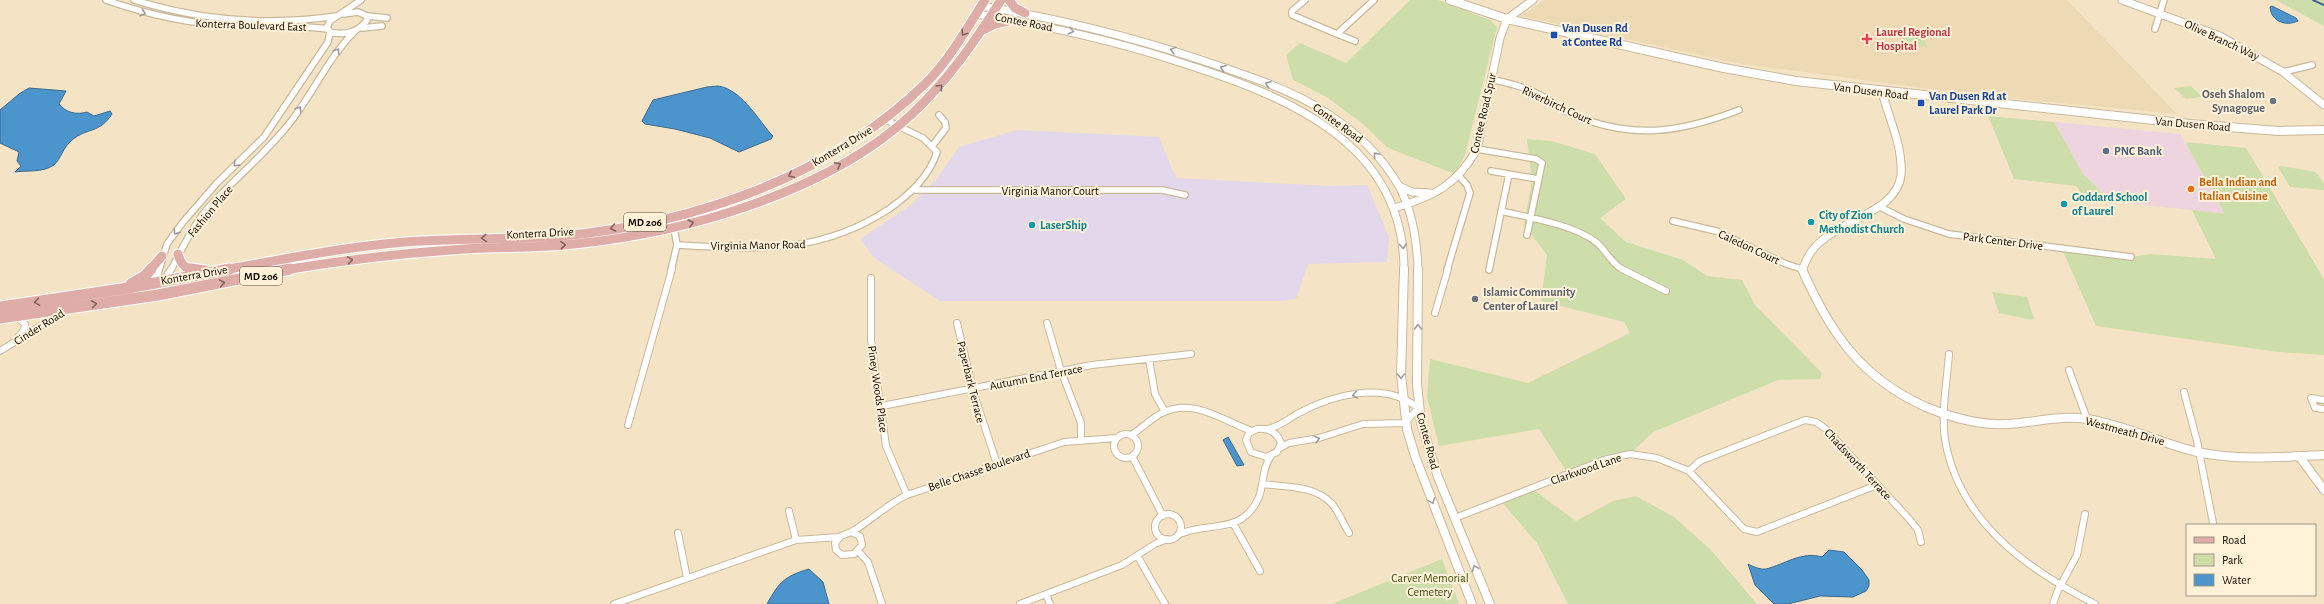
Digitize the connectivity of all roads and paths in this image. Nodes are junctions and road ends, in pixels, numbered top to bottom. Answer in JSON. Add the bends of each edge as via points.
{"nodes":[{"id":1,"x":106,"y":0,"type":"edge"},
{"id":2,"x":134,"y":0,"type":"edge"},
{"id":3,"x":362,"y":0,"type":"edge"},
{"id":4,"x":1001,"y":0,"type":"edge"},
{"id":5,"x":1009,"y":0,"type":"edge"},
{"id":6,"x":1305,"y":0,"type":"edge"},
{"id":7,"x":1374,"y":0,"type":"edge"},
{"id":8,"x":1450,"y":0,"type":"edge"},
{"id":9,"x":1533,"y":0,"type":"edge"},
{"id":10,"x":2122,"y":0,"type":"edge"},
{"id":11,"x":2164,"y":0,"type":"edge"},
{"id":12,"x":981,"y":6,"type":"edge"},
{"id":13,"x":994,"y":12,"type":"junction"},
{"id":14,"x":1024,"y":13,"type":"junction"},
{"id":15,"x":2161,"y":13,"type":"junction"},
{"id":16,"x":343,"y":14,"type":"junction"},
{"id":17,"x":365,"y":14,"type":"junction"},
{"id":18,"x":337,"y":16,"type":"junction"},
{"id":19,"x":387,"y":18,"type":"dead end"},
{"id":20,"x":1507,"y":19,"type":"junction"},
{"id":21,"x":1013,"y":20,"type":"junction"},
{"id":22,"x":382,"y":26,"type":"dead end"},
{"id":23,"x":2155,"y":28,"type":"dead end"},
{"id":24,"x":328,"y":30,"type":"junction"},
{"id":25,"x":358,"y":30,"type":"junction"},
{"id":26,"x":981,"y":32,"type":"junction"},
{"id":27,"x":1337,"y":34,"type":"junction"},
{"id":28,"x":1355,"y":41,"type":"dead end"},
{"id":29,"x":2312,"y":66,"type":"dead end"},
{"id":30,"x":2283,"y":72,"type":"junction"},
{"id":31,"x":1492,"y":79,"type":"junction"},
{"id":32,"x":1882,"y":92,"type":"junction"},
{"id":33,"x":2312,"y":97,"type":"junction"},
{"id":34,"x":2324,"y":105,"type":"edge"},
{"id":35,"x":1739,"y":110,"type":"dead end"},
{"id":36,"x":2324,"y":111,"type":"edge"},
{"id":37,"x":939,"y":115,"type":"dead end"},
{"id":38,"x":886,"y":120,"type":"junction"},
{"id":39,"x":899,"y":126,"type":"junction"},
{"id":40,"x":2324,"y":130,"type":"edge"},
{"id":41,"x":933,"y":145,"type":"junction"},
{"id":42,"x":1477,"y":149,"type":"junction"},
{"id":43,"x":1490,"y":171,"type":"dead end"},
{"id":44,"x":1509,"y":174,"type":"junction"},
{"id":45,"x":1460,"y":177,"type":"junction"},
{"id":46,"x":1538,"y":180,"type":"junction"},
{"id":47,"x":1399,"y":186,"type":"junction"},
{"id":48,"x":915,"y":190,"type":"junction"},
{"id":49,"x":1437,"y":192,"type":"junction"},
{"id":50,"x":1185,"y":195,"type":"dead end"},
{"id":51,"x":1408,"y":204,"type":"junction"},
{"id":52,"x":1880,"y":207,"type":"junction"},
{"id":53,"x":1394,"y":208,"type":"junction"},
{"id":54,"x":1501,"y":211,"type":"junction"},
{"id":55,"x":672,"y":217,"type":"junction"},
{"id":56,"x":1531,"y":218,"type":"junction"},
{"id":57,"x":1673,"y":221,"type":"dead end"},
{"id":58,"x":673,"y":227,"type":"junction"},
{"id":59,"x":1527,"y":235,"type":"dead end"},
{"id":60,"x":677,"y":245,"type":"junction"},
{"id":61,"x":178,"y":254,"type":"junction"},
{"id":62,"x":162,"y":256,"type":"junction"},
{"id":63,"x":2131,"y":257,"type":"dead end"},
{"id":64,"x":1802,"y":269,"type":"junction"},
{"id":65,"x":1489,"y":270,"type":"dead end"},
{"id":66,"x":215,"y":272,"type":"junction"},
{"id":67,"x":871,"y":278,"type":"dead end"},
{"id":68,"x":161,"y":282,"type":"junction"},
{"id":69,"x":109,"y":291,"type":"junction"},
{"id":70,"x":1666,"y":291,"type":"dead end"},
{"id":71,"x":154,"y":295,"type":"junction"},
{"id":72,"x":0,"y":307,"type":"edge"},
{"id":73,"x":69,"y":308,"type":"junction"},
{"id":74,"x":1436,"y":313,"type":"dead end"},
{"id":75,"x":15,"y":316,"type":"junction"},
{"id":76,"x":0,"y":318,"type":"edge"},
{"id":77,"x":957,"y":322,"type":"dead end"},
{"id":78,"x":1047,"y":324,"type":"dead end"},
{"id":79,"x":9,"y":345,"type":"junction"},
{"id":80,"x":0,"y":352,"type":"edge"},
{"id":81,"x":1192,"y":354,"type":"dead end"},
{"id":82,"x":1949,"y":354,"type":"dead end"},
{"id":83,"x":1149,"y":360,"type":"junction"},
{"id":84,"x":2069,"y":370,"type":"dead end"},
{"id":85,"x":1061,"y":371,"type":"junction"},
{"id":86,"x":971,"y":390,"type":"junction"},
{"id":87,"x":2184,"y":392,"type":"dead end"},
{"id":88,"x":1402,"y":396,"type":"junction"},
{"id":89,"x":2324,"y":400,"type":"edge"},
{"id":90,"x":882,"y":406,"type":"junction"},
{"id":91,"x":1418,"y":408,"type":"junction"},
{"id":92,"x":2324,"y":409,"type":"edge"},
{"id":93,"x":1165,"y":412,"type":"junction"},
{"id":94,"x":1946,"y":415,"type":"junction"},
{"id":95,"x":2086,"y":419,"type":"junction"},
{"id":96,"x":1405,"y":423,"type":"junction"},
{"id":97,"x":628,"y":425,"type":"dead end"},
{"id":98,"x":1141,"y":429,"type":"junction"},
{"id":99,"x":1267,"y":429,"type":"junction"},
{"id":100,"x":1250,"y":434,"type":"junction"},
{"id":101,"x":1131,"y":435,"type":"junction"},
{"id":102,"x":1081,"y":438,"type":"junction"},
{"id":103,"x":1117,"y":438,"type":"junction"},
{"id":104,"x":1103,"y":441,"type":"junction"},
{"id":105,"x":1139,"y":441,"type":"junction"},
{"id":106,"x":1113,"y":447,"type":"junction"},
{"id":107,"x":1280,"y":448,"type":"junction"},
{"id":108,"x":2198,"y":452,"type":"junction"},
{"id":109,"x":1255,"y":455,"type":"junction"},
{"id":110,"x":2324,"y":455,"type":"edge"},
{"id":111,"x":1132,"y":456,"type":"junction"},
{"id":112,"x":1271,"y":456,"type":"junction"},
{"id":113,"x":2299,"y":456,"type":"junction"},
{"id":114,"x":997,"y":464,"type":"junction"},
{"id":115,"x":1689,"y":471,"type":"junction"},
{"id":116,"x":1263,"y":473,"type":"junction"},
{"id":117,"x":1262,"y":484,"type":"junction"},
{"id":118,"x":1877,"y":485,"type":"junction"},
{"id":119,"x":2324,"y":490,"type":"edge"},
{"id":120,"x":906,"y":495,"type":"junction"},
{"id":121,"x":789,"y":511,"type":"dead end"},
{"id":122,"x":2086,"y":514,"type":"dead end"},
{"id":123,"x":1163,"y":516,"type":"junction"},
{"id":124,"x":1455,"y":518,"type":"junction"},
{"id":125,"x":1181,"y":523,"type":"junction"},
{"id":126,"x":1233,"y":523,"type":"junction"},
{"id":127,"x":2213,"y":523,"type":"dead end"},
{"id":128,"x":864,"y":525,"type":"junction"},
{"id":129,"x":1195,"y":529,"type":"junction"},
{"id":130,"x":1155,"y":531,"type":"junction"},
{"id":131,"x":851,"y":532,"type":"junction"},
{"id":132,"x":678,"y":533,"type":"dead end"},
{"id":133,"x":1349,"y":533,"type":"dead end"},
{"id":134,"x":1180,"y":534,"type":"junction"},
{"id":135,"x":839,"y":536,"type":"junction"},
{"id":136,"x":860,"y":536,"type":"junction"},
{"id":137,"x":823,"y":539,"type":"junction"},
{"id":138,"x":1167,"y":539,"type":"junction"},
{"id":139,"x":796,"y":540,"type":"junction"},
{"id":140,"x":1921,"y":542,"type":"dead end"},
{"id":141,"x":1150,"y":546,"type":"junction"},
{"id":142,"x":835,"y":548,"type":"junction"},
{"id":143,"x":858,"y":551,"type":"junction"},
{"id":144,"x":1138,"y":557,"type":"junction"},
{"id":145,"x":1260,"y":570,"type":"dead end"},
{"id":146,"x":687,"y":578,"type":"junction"},
{"id":147,"x":2059,"y":586,"type":"junction"},
{"id":148,"x":1046,"y":594,"type":"junction"},
{"id":149,"x":614,"y":604,"type":"edge"},
{"id":150,"x":882,"y":604,"type":"edge"},
{"id":151,"x":1020,"y":604,"type":"edge"},
{"id":152,"x":1050,"y":604,"type":"edge"},
{"id":153,"x":1165,"y":604,"type":"edge"},
{"id":154,"x":1472,"y":604,"type":"edge"},
{"id":155,"x":1490,"y":604,"type":"edge"},
{"id":156,"x":2053,"y":604,"type":"edge"},
{"id":157,"x":2095,"y":604,"type":"edge"}],
"edges":[{"from":1,"to":24,"type":"street","name":"Konterra Boulevard East","one_way":true,"via":[[148,15],[190,24],[221,27],[313,27]]},
{"from":2,"to":18,"type":"street","name":"Konterra Boulevard East","via":[[164,10],[195,16],[256,20],[318,19]]},
{"from":3,"to":16,"type":"street"},
{"from":3,"to":17,"type":"street"},
{"from":4,"to":13,"type":"main road","name":"Konterra Drive","number":"MD 206"},
{"from":5,"to":14,"type":"main road","via":[[1015,8]]},
{"from":6,"to":27,"type":"street","via":[[1292,11],[1292,15]]},
{"from":7,"to":27,"type":"street"},
{"from":8,"to":20,"type":"main road","name":"Van Dusen Road"},
{"from":9,"to":20,"type":"street"},
{"from":10,"to":15,"type":"street","name":"Olive Branch Way"},
{"from":11,"to":15,"type":"street"},
{"from":12,"to":13,"type":"street","name":"Contee Road"},
{"from":12,"to":38,"type":"main road","name":"Konterra Drive","number":"MD 206","one_way":true,"via":[[945,61],[927,82]]},
{"from":13,"to":14,"type":"street","name":"Contee Road"},
{"from":13,"to":21,"type":"street","name":"Contee Road"},
{"from":13,"to":26,"type":"main road","name":"Konterra Drive","number":"MD 206"},
{"from":47,"to":14,"type":"street","name":"Contee Road","one_way":true,"via":[[1384,165],[1352,131],[1299,97],[1142,40]]},
{"from":15,"to":23,"type":"street"},
{"from":15,"to":30,"type":"street","name":"Olive Branch Way","via":[[2220,36]]},
{"from":16,"to":17,"type":"street"},
{"from":16,"to":18,"type":"street","name":"Konterra Boulevard East"},
{"from":17,"to":19,"type":"street"},
{"from":17,"to":25,"type":"street","name":"Fashion Place","via":[[366,23]]},
{"from":18,"to":24,"type":"street","name":"Fashion Place","via":[[330,21]]},
{"from":20,"to":31,"type":"street","name":"Contee Road Spur","via":[[1500,38]]},
{"from":20,"to":32,"type":"main road","name":"Van Dusen Road","via":[[1724,68],[1796,81]]},
{"from":21,"to":26,"type":"main road","via":[[995,24]]},
{"from":21,"to":53,"type":"street","name":"Contee Road","one_way":true,"via":[[1066,30],[1179,61],[1290,104],[1348,143],[1373,171]]},
{"from":22,"to":25,"type":"street"},
{"from":24,"to":25,"type":"street","name":"Konterra Boulevard East","via":[[344,34]]},
{"from":24,"to":62,"type":"street","name":"Fashion Place","one_way":true,"via":[[328,42],[264,137],[193,209],[167,244]]},
{"from":61,"to":25,"type":"street","name":"Fashion Place","one_way":true,"via":[[196,223],[276,140],[343,42]]},
{"from":39,"to":26,"type":"main road","name":"Konterra Drive","number":"MD 206","one_way":true,"via":[[946,81]]},
{"from":27,"to":28,"type":"street"},
{"from":29,"to":30,"type":"street"},
{"from":30,"to":33,"type":"street","name":"Olive Branch Way"},
{"from":31,"to":35,"type":"street","name":"Riverbirch Court","via":[[1538,94],[1570,113],[1594,123],[1641,132],[1666,132]]},
{"from":31,"to":42,"type":"street","name":"Contee Road Spur"},
{"from":32,"to":40,"type":"main road","name":"Van Dusen Road","via":[[2212,126],[2279,131]]},
{"from":32,"to":52,"type":"street","via":[[1901,166],[1900,182],[1895,192]]},
{"from":33,"to":34,"type":"street","name":"Olive Branch Way"},
{"from":33,"to":36,"type":"street","name":"Olive Branch Way"},
{"from":37,"to":41,"type":"street","via":[[946,128]]},
{"from":38,"to":39,"type":"street"},
{"from":38,"to":55,"type":"main road","name":"Konterra Drive","number":"MD 206","one_way":true,"via":[[838,151],[777,182],[709,207]]},
{"from":39,"to":41,"type":"street"},
{"from":58,"to":39,"type":"main road","name":"Konterra Drive","number":"MD 206","one_way":true,"via":[[714,217],[782,192],[846,161]]},
{"from":41,"to":48,"type":"street","name":"Virginia Manor Road","via":[[937,152],[936,156]]},
{"from":42,"to":45,"type":"street","name":"Contee Road Spur"},
{"from":42,"to":46,"type":"street","via":[[1536,159],[1542,163]]},
{"from":43,"to":44,"type":"street"},
{"from":44,"to":46,"type":"street"},
{"from":44,"to":54,"type":"street"},
{"from":45,"to":49,"type":"street","name":"Contee Road Spur"},
{"from":45,"to":74,"type":"street","via":[[1470,193]]},
{"from":46,"to":56,"type":"street"},
{"from":47,"to":49,"type":"street","via":[[1422,194]]},
{"from":47,"to":51,"type":"street","name":"Contee Road"},
{"from":48,"to":50,"type":"street","name":"Virginia Manor Court","via":[[1162,190]]},
{"from":48,"to":60,"type":"street","name":"Virginia Manor Road","via":[[864,226],[823,242],[779,247]]},
{"from":49,"to":51,"type":"street","name":"Contee Road Spur"},
{"from":51,"to":53,"type":"street","name":"Contee Road Spur"},
{"from":91,"to":51,"type":"street","name":"Contee Road","one_way":true,"via":[[1419,266]]},
{"from":52,"to":63,"type":"street","name":"Park Center Drive","via":[[1904,219],[1949,234]]},
{"from":52,"to":64,"type":"street","via":[[1819,241],[1810,251]]},
{"from":53,"to":88,"type":"street","name":"Contee Road","one_way":true,"via":[[1402,235],[1404,268]]},
{"from":54,"to":56,"type":"street"},
{"from":54,"to":65,"type":"street"},
{"from":55,"to":58,"type":"street"},
{"from":55,"to":66,"type":"main road","name":"Konterra Drive","number":"MD 206","one_way":true,"via":[[586,233],[407,241],[357,247]]},
{"from":56,"to":59,"type":"street"},
{"from":56,"to":70,"type":"street","via":[[1558,225],[1587,237],[1596,242],[1621,269]]},
{"from":57,"to":64,"type":"street","name":"Caledon Court","via":[[1716,231]]},
{"from":58,"to":60,"type":"street"},
{"from":71,"to":58,"type":"main road","name":"Konterra Drive","number":"MD 206","one_way":true,"via":[[355,259],[466,249],[586,243]]},
{"from":60,"to":97,"type":"street"},
{"from":61,"to":66,"type":"main road","via":[[181,264],[187,269]]},
{"from":61,"to":68,"type":"street","name":"Fashion Place"},
{"from":62,"to":68,"type":"street","name":"Fashion Place"},
{"from":62,"to":69,"type":"main road","via":[[145,276]]},
{"from":64,"to":94,"type":"street","name":"Westmeath Drive","via":[[1814,297],[1852,356],[1874,376],[1908,398]]},
{"from":66,"to":68,"type":"main road","name":"Konterra Drive","number":"MD 206"},
{"from":67,"to":90,"type":"street","name":"Piney Woods Place","via":[[871,340]]},
{"from":68,"to":69,"type":"main road","name":"Konterra Drive","number":"MD 206"},
{"from":68,"to":71,"type":"street","name":"Fashion Place"},
{"from":68,"to":71,"type":"street","name":"Fashion Place"},
{"from":69,"to":72,"type":"main road","name":"Konterra Drive","number":"MD 206","one_way":true},
{"from":73,"to":71,"type":"main road","name":"Konterra Drive","number":"MD 206","one_way":true},
{"from":73,"to":75,"type":"main road","name":"Konterra Drive","number":"MD 206"},
{"from":73,"to":79,"type":"street","name":"Cinder Road"},
{"from":75,"to":76,"type":"main road","name":"Konterra Drive","number":"MD 206"},
{"from":75,"to":79,"type":"street","name":"Cinder Road","via":[[24,321],[25,327]]},
{"from":77,"to":86,"type":"street","name":"Paperbark Terrace"},
{"from":78,"to":85,"type":"street"},
{"from":79,"to":80,"type":"street","name":"Cinder Road"},
{"from":81,"to":83,"type":"street","name":"Autumn End Terrace"},
{"from":82,"to":94,"type":"street"},
{"from":83,"to":85,"type":"street","name":"Autumn End Terrace","via":[[1092,365]]},
{"from":83,"to":93,"type":"street","via":[[1154,391]]},
{"from":84,"to":95,"type":"street"},
{"from":85,"to":86,"type":"street","name":"Autumn End Terrace"},
{"from":85,"to":102,"type":"street","via":[[1082,423]]},
{"from":86,"to":90,"type":"street","name":"Autumn End Terrace"},
{"from":86,"to":114,"type":"street","name":"Paperbark Terrace","via":[[981,425]]},
{"from":87,"to":108,"type":"street","via":[[2197,436]]},
{"from":88,"to":91,"type":"street"},
{"from":88,"to":96,"type":"street","name":"Contee Road"},
{"from":88,"to":99,"type":"street","one_way":true,"via":[[1373,393],[1342,398],[1298,414],[1275,428]]},
{"from":89,"to":92,"type":"street","via":[[2311,398],[2316,408]]},
{"from":90,"to":120,"type":"street","name":"Piney Woods Place","via":[[886,446]]},
{"from":91,"to":96,"type":"street"},
{"from":91,"to":124,"type":"street","name":"Contee Road","via":[[1426,444]]},
{"from":93,"to":98,"type":"street","name":"Belle Chasse Boulevard"},
{"from":93,"to":100,"type":"street","name":"Belle Chasse Boulevard","via":[[1199,408],[1222,417]]},
{"from":94,"to":95,"type":"street","name":"Westmeath Drive","via":[[1990,424],[2020,425],[2045,420]]},
{"from":94,"to":147,"type":"street","via":[[1946,445],[1956,481],[1972,508],[1996,537],[2028,565]]},
{"from":95,"to":108,"type":"street","name":"Westmeath Drive"},
{"from":107,"to":96,"type":"street","name":"Belle Chasse Boulevard","one_way":true,"via":[[1290,443],[1319,438],[1363,424]]},
{"from":96,"to":154,"type":"street","name":"Contee Road","one_way":true,"via":[[1417,462]]},
{"from":98,"to":101,"type":"street","name":"Belle Chasse Boulevard"},
{"from":98,"to":105,"type":"street"},
{"from":99,"to":100,"type":"street"},
{"from":99,"to":107,"type":"street","via":[[1277,434],[1281,443]]},
{"from":100,"to":109,"type":"street","name":"Belle Chasse Boulevard","via":[[1246,444]]},
{"from":101,"to":103,"type":"street","name":"Belle Chasse Boulevard"},
{"from":101,"to":105,"type":"street"},
{"from":102,"to":104,"type":"street","name":"Belle Chasse Boulevard"},
{"from":102,"to":114,"type":"street","name":"Belle Chasse Boulevard"},
{"from":103,"to":104,"type":"street","name":"Belle Chasse Boulevard"},
{"from":103,"to":106,"type":"street"},
{"from":104,"to":106,"type":"street","name":"Belle Chasse Boulevard"},
{"from":105,"to":111,"type":"street","via":[[1140,448]]},
{"from":106,"to":111,"type":"street","name":"Belle Chasse Boulevard","via":[[1120,456]]},
{"from":107,"to":112,"type":"street","name":"Belle Chasse Boulevard"},
{"from":108,"to":113,"type":"street","name":"Westmeath Drive","via":[[2235,456]]},
{"from":108,"to":127,"type":"street"},
{"from":109,"to":112,"type":"street"},
{"from":109,"to":116,"type":"street","name":"Belle Chasse Boulevard"},
{"from":110,"to":113,"type":"street","name":"Westmeath Drive"},
{"from":111,"to":123,"type":"street"},
{"from":112,"to":116,"type":"street","name":"Belle Chasse Boulevard","via":[[1264,466]]},
{"from":113,"to":119,"type":"street"},
{"from":114,"to":120,"type":"street","name":"Belle Chasse Boulevard"},
{"from":115,"to":118,"type":"street","name":"Clarkwood Lane","via":[[1744,529],[1757,532]]},
{"from":115,"to":118,"type":"street","name":"Chadsworth Terrace","via":[[1700,461],[1805,420],[1816,422],[1826,428]]},
{"from":115,"to":124,"type":"street","name":"Clarkwood Lane","via":[[1657,458],[1630,454],[1604,460]]},
{"from":116,"to":117,"type":"street","name":"Belle Chasse Boulevard"},
{"from":117,"to":126,"type":"street","name":"Belle Chasse Boulevard","via":[[1255,506]]},
{"from":117,"to":133,"type":"street","via":[[1308,490],[1319,494],[1330,502]]},
{"from":118,"to":140,"type":"street","name":"Chadsworth Terrace","via":[[1918,530]]},
{"from":120,"to":128,"type":"street","name":"Belle Chasse Boulevard","via":[[890,503]]},
{"from":121,"to":139,"type":"street"},
{"from":122,"to":147,"type":"street","via":[[2082,542],[2071,568]]},
{"from":123,"to":125,"type":"street","name":"Belle Chasse Boulevard","via":[[1174,516]]},
{"from":123,"to":130,"type":"street","name":"Belle Chasse Boulevard","via":[[1157,521]]},
{"from":155,"to":124,"type":"street","name":"Contee Road","one_way":true},
{"from":125,"to":129,"type":"street","name":"Belle Chasse Boulevard"},
{"from":125,"to":134,"type":"street"},
{"from":126,"to":129,"type":"street","name":"Belle Chasse Boulevard","via":[[1211,529]]},
{"from":126,"to":145,"type":"street"},
{"from":128,"to":131,"type":"street","name":"Belle Chasse Boulevard"},
{"from":128,"to":136,"type":"street","name":"Belle Chasse Boulevard"},
{"from":129,"to":134,"type":"street","name":"Belle Chasse Boulevard"},
{"from":130,"to":138,"type":"street"},
{"from":130,"to":141,"type":"street","name":"Belle Chasse Boulevard"},
{"from":131,"to":135,"type":"street","name":"Belle Chasse Boulevard"},
{"from":131,"to":136,"type":"street"},
{"from":132,"to":146,"type":"street"},
{"from":134,"to":138,"type":"street","name":"Belle Chasse Boulevard"},
{"from":135,"to":137,"type":"street","name":"Belle Chasse Boulevard"},
{"from":135,"to":142,"type":"street"},
{"from":136,"to":143,"type":"street","name":"Belle Chasse Boulevard","via":[[862,545]]},
{"from":137,"to":139,"type":"street","name":"Belle Chasse Boulevard"},
{"from":137,"to":142,"type":"street"},
{"from":138,"to":141,"type":"street","name":"Belle Chasse Boulevard"},
{"from":139,"to":146,"type":"street","name":"Belle Chasse Boulevard"},
{"from":141,"to":144,"type":"street","name":"Belle Chasse Boulevard"},
{"from":142,"to":143,"type":"street","via":[[842,555],[848,556]]},
{"from":143,"to":150,"type":"street","via":[[868,562]]},
{"from":144,"to":148,"type":"street","name":"Belle Chasse Boulevard"},
{"from":144,"to":153,"type":"street"},
{"from":146,"to":149,"type":"street","name":"Belle Chasse Boulevard"},
{"from":147,"to":156,"type":"street"},
{"from":147,"to":157,"type":"street"},
{"from":148,"to":151,"type":"street","name":"Belle Chasse Boulevard"},
{"from":148,"to":152,"type":"street"}]}
